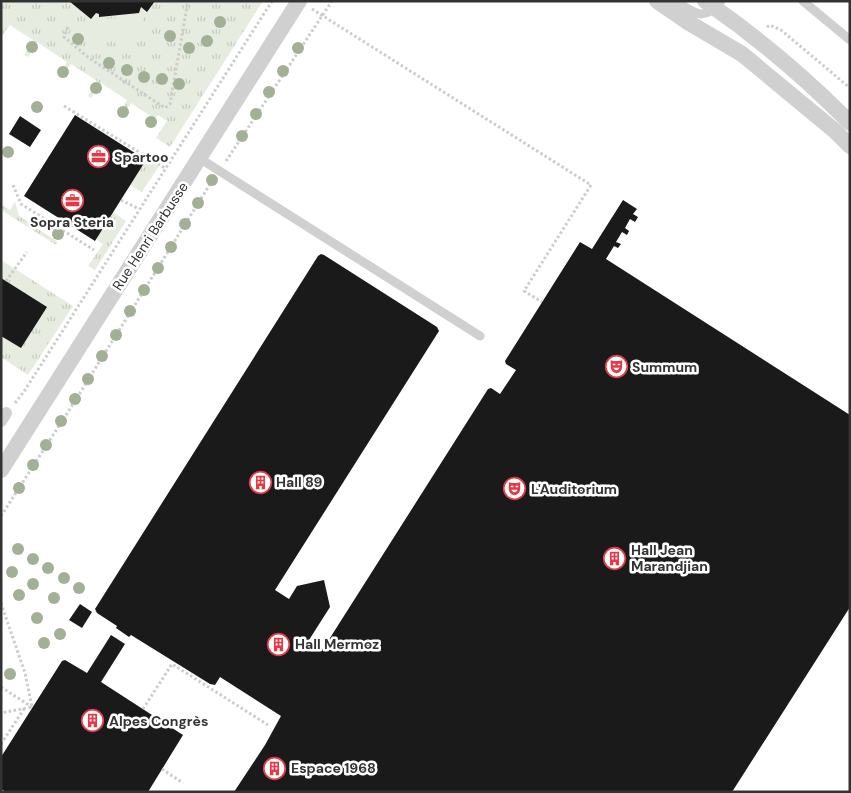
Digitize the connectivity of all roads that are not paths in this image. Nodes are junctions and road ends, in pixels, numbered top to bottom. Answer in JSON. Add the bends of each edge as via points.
{"nodes":[{"id":1,"x":299,"y":1,"type":"edge"},
{"id":2,"x":657,"y":1,"type":"edge"},
{"id":3,"x":677,"y":1,"type":"edge"},
{"id":4,"x":687,"y":1,"type":"edge"},
{"id":5,"x":803,"y":1,"type":"edge"},
{"id":6,"x":712,"y":7,"type":"edge"},
{"id":7,"x":706,"y":33,"type":"junction"},
{"id":8,"x":850,"y":40,"type":"edge"},
{"id":9,"x":850,"y":123,"type":"edge"},
{"id":10,"x":850,"y":146,"type":"edge"},
{"id":11,"x":199,"y":158,"type":"junction"},
{"id":12,"x":480,"y":336,"type":"dead end"},
{"id":13,"x":1,"y":470,"type":"edge"}],
"edges":[{"from":1,"to":11,"type":"street","name":"Rue Henri Barbusse"},
{"from":2,"to":7,"type":"street"},
{"from":3,"to":4,"type":"lane"},
{"from":3,"to":6,"type":"lane","via":[[695,13]]},
{"from":5,"to":8,"type":"lane"},
{"from":6,"to":7,"type":"lane"},
{"from":6,"to":9,"type":"street","via":[[816,88]]},
{"from":7,"to":10,"type":"street","via":[[742,54]]},
{"from":11,"to":12,"type":"lane"},
{"from":11,"to":13,"type":"street","name":"Rue Henri Barbusse"}]}
